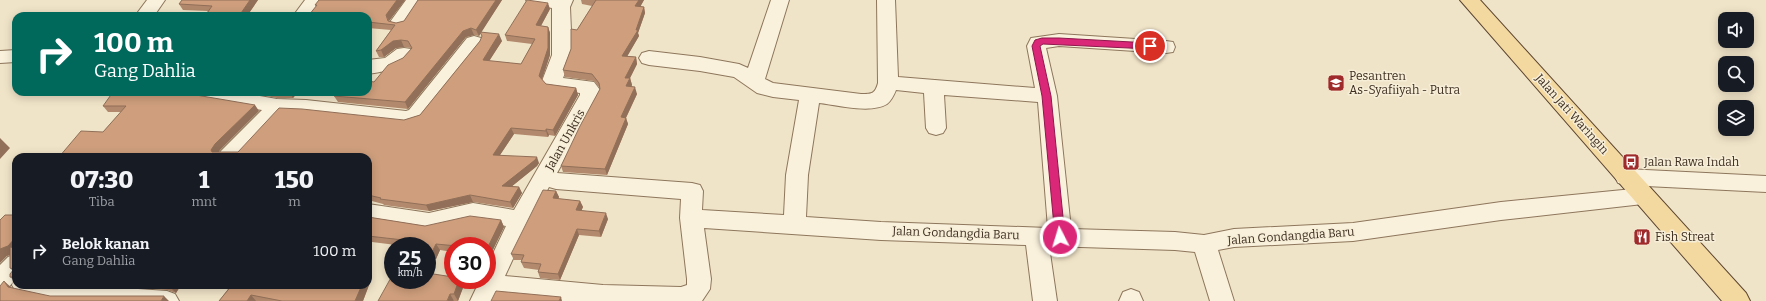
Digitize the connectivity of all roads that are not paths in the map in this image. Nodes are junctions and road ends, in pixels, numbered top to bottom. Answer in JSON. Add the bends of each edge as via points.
{"nodes":[{"id":1,"x":156,"y":0,"type":"edge"},
{"id":2,"x":314,"y":0,"type":"edge"},
{"id":3,"x":415,"y":0,"type":"edge"},
{"id":4,"x":535,"y":0,"type":"edge"},
{"id":5,"x":780,"y":0,"type":"edge"},
{"id":6,"x":886,"y":0,"type":"edge"},
{"id":7,"x":1469,"y":0,"type":"edge"},
{"id":8,"x":563,"y":2,"type":"edge"},
{"id":9,"x":147,"y":12,"type":"edge"},
{"id":10,"x":305,"y":12,"type":"edge"},
{"id":11,"x":398,"y":22,"type":"edge"},
{"id":12,"x":474,"y":42,"type":"dead end"},
{"id":13,"x":1166,"y":47,"type":"dead end"},
{"id":14,"x":404,"y":54,"type":"edge"},
{"id":15,"x":12,"y":56,"type":"edge"},
{"id":16,"x":0,"y":57,"type":"edge"},
{"id":17,"x":649,"y":58,"type":"dead end"},
{"id":18,"x":372,"y":67,"type":"edge"},
{"id":19,"x":754,"y":81,"type":"junction"},
{"id":20,"x":888,"y":83,"type":"junction"},
{"id":21,"x":934,"y":87,"type":"junction"},
{"id":22,"x":218,"y":96,"type":"edge"},
{"id":23,"x":318,"y":96,"type":"edge"},
{"id":24,"x":810,"y":96,"type":"junction"},
{"id":25,"x":1047,"y":96,"type":"junction"},
{"id":26,"x":277,"y":106,"type":"junction"},
{"id":27,"x":306,"y":107,"type":"junction"},
{"id":28,"x":936,"y":128,"type":"dead end"},
{"id":29,"x":232,"y":153,"type":"edge"},
{"id":30,"x":1626,"y":177,"type":"junction"},
{"id":31,"x":556,"y":181,"type":"dead end"},
{"id":32,"x":1766,"y":184,"type":"edge"},
{"id":33,"x":1643,"y":196,"type":"junction"},
{"id":34,"x":372,"y":214,"type":"edge"},
{"id":35,"x":691,"y":218,"type":"junction"},
{"id":36,"x":520,"y":220,"type":"junction"},
{"id":37,"x":795,"y":225,"type":"junction"},
{"id":38,"x":1036,"y":236,"type":"junction"},
{"id":39,"x":1060,"y":237,"type":"junction"},
{"id":40,"x":1204,"y":244,"type":"junction"},
{"id":41,"x":12,"y":268,"type":"edge"},
{"id":42,"x":0,"y":281,"type":"edge"},
{"id":43,"x":12,"y":283,"type":"edge"},
{"id":44,"x":40,"y":289,"type":"edge"},
{"id":45,"x":121,"y":291,"type":"edge"},
{"id":46,"x":486,"y":293,"type":"edge"},
{"id":47,"x":77,"y":298,"type":"edge"},
{"id":48,"x":603,"y":298,"type":"edge"},
{"id":49,"x":167,"y":301,"type":"edge"},
{"id":50,"x":1045,"y":301,"type":"edge"},
{"id":51,"x":1222,"y":301,"type":"edge"},
{"id":52,"x":1737,"y":301,"type":"edge"}],
"edges":[{"from":1,"to":9,"type":"street"},
{"from":2,"to":10,"type":"street"},
{"from":3,"to":11,"type":"street"},
{"from":4,"to":8,"type":"street"},
{"from":5,"to":19,"type":"street"},
{"from":6,"to":20,"type":"street"},
{"from":7,"to":30,"type":"main road","name":"Jalan Jati Waringin"},
{"from":8,"to":36,"type":"street","name":"Jalan Unkris","via":[[562,55],[552,82],[587,87],[590,95]]},
{"from":12,"to":27,"type":"street","via":[[416,115],[396,118]]},
{"from":13,"to":25,"type":"street","via":[[1059,40],[1038,42],[1036,46]]},
{"from":14,"to":18,"type":"street","via":[[399,60],[388,65]]},
{"from":15,"to":16,"type":"street"},
{"from":17,"to":19,"type":"street","via":[[734,70]]},
{"from":19,"to":24,"type":"street","via":[[764,88]]},
{"from":20,"to":21,"type":"street"},
{"from":20,"to":24,"type":"street","via":[[885,95],[874,101],[861,102]]},
{"from":21,"to":25,"type":"street"},
{"from":21,"to":28,"type":"street"},
{"from":22,"to":26,"type":"street"},
{"from":23,"to":27,"type":"street"},
{"from":24,"to":37,"type":"street","via":[[797,175]]},
{"from":25,"to":39,"type":"street"},
{"from":26,"to":27,"type":"street"},
{"from":26,"to":29,"type":"street"},
{"from":30,"to":32,"type":"street"},
{"from":30,"to":33,"type":"main road","name":"Jalan Jati Waringin"},
{"from":31,"to":35,"type":"street","via":[[692,192]]},
{"from":33,"to":40,"type":"street","name":"Jalan Gondangdia Baru","via":[[1501,211],[1353,232],[1234,238]]},
{"from":33,"to":52,"type":"main road","name":"Jalan Jati Waringin"},
{"from":34,"to":36,"type":"street","via":[[429,222],[473,212]]},
{"from":35,"to":37,"type":"street","name":"Jalan Gondangdia Baru"},
{"from":35,"to":48,"type":"street","via":[[699,279],[698,290],[692,295],[681,297]]},
{"from":36,"to":46,"type":"street","name":"Jalan Unkris"},
{"from":37,"to":38,"type":"street","name":"Jalan Gondangdia Baru","via":[[881,231]]},
{"from":38,"to":39,"type":"street","name":"Jalan Gondangdia Baru"},
{"from":38,"to":50,"type":"street"},
{"from":39,"to":40,"type":"street","name":"Jalan Gondangdia Baru"},
{"from":40,"to":51,"type":"street"},
{"from":41,"to":42,"type":"street"},
{"from":42,"to":43,"type":"street"},
{"from":44,"to":47,"type":"street"},
{"from":45,"to":47,"type":"street"},
{"from":45,"to":49,"type":"street"},
{"from":46,"to":48,"type":"street"}]}
